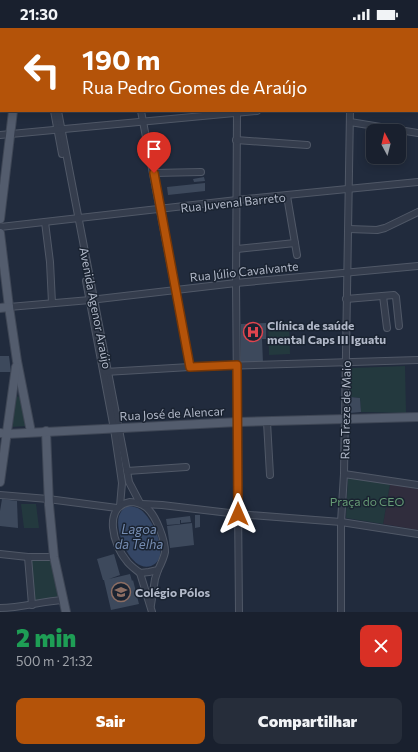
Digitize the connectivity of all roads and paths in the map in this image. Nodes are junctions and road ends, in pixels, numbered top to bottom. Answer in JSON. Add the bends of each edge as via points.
{"nodes":[{"id":1,"x":13,"y":112,"type":"edge"},
{"id":2,"x":54,"y":112,"type":"edge"},
{"id":3,"x":58,"y":112,"type":"edge"},
{"id":4,"x":141,"y":112,"type":"edge"},
{"id":5,"x":237,"y":112,"type":"edge"},
{"id":6,"x":350,"y":112,"type":"edge"},
{"id":7,"x":143,"y":121,"type":"junction"},
{"id":8,"x":350,"y":122,"type":"junction"},
{"id":9,"x":60,"y":130,"type":"junction"},
{"id":10,"x":10,"y":134,"type":"junction"},
{"id":11,"x":418,"y":134,"type":"edge"},
{"id":12,"x":0,"y":135,"type":"edge"},
{"id":13,"x":236,"y":140,"type":"junction"},
{"id":14,"x":307,"y":145,"type":"dead end"},
{"id":15,"x":201,"y":172,"type":"dead end"},
{"id":16,"x":154,"y":173,"type":"junction"},
{"id":17,"x":418,"y":182,"type":"edge"},
{"id":18,"x":350,"y":190,"type":"junction"},
{"id":19,"x":1,"y":192,"type":"edge"},
{"id":20,"x":287,"y":196,"type":"junction"},
{"id":21,"x":237,"y":200,"type":"junction"},
{"id":22,"x":160,"y":210,"type":"junction"},
{"id":23,"x":418,"y":212,"type":"edge"},
{"id":24,"x":0,"y":219,"type":"edge"},
{"id":25,"x":77,"y":219,"type":"junction"},
{"id":26,"x":45,"y":222,"type":"junction"},
{"id":27,"x":0,"y":227,"type":"edge"},
{"id":28,"x":349,"y":229,"type":"junction"},
{"id":29,"x":0,"y":233,"type":"edge"},
{"id":30,"x":295,"y":243,"type":"junction"},
{"id":31,"x":237,"y":249,"type":"junction"},
{"id":32,"x":297,"y":255,"type":"dead end"},
{"id":33,"x":418,"y":266,"type":"edge"},
{"id":34,"x":347,"y":273,"type":"junction"},
{"id":35,"x":236,"y":283,"type":"junction"},
{"id":36,"x":176,"y":290,"type":"junction"},
{"id":37,"x":383,"y":296,"type":"junction"},
{"id":38,"x":92,"y":300,"type":"junction"},
{"id":39,"x":346,"y":300,"type":"junction"},
{"id":40,"x":52,"y":303,"type":"junction"},
{"id":41,"x":4,"y":308,"type":"edge"},
{"id":42,"x":399,"y":326,"type":"dead end"},
{"id":43,"x":387,"y":328,"type":"dead end"},
{"id":44,"x":418,"y":360,"type":"edge"},
{"id":45,"x":17,"y":361,"type":"junction"},
{"id":46,"x":345,"y":361,"type":"junction"},
{"id":47,"x":237,"y":365,"type":"junction"},
{"id":48,"x":190,"y":367,"type":"junction"},
{"id":49,"x":106,"y":372,"type":"junction"},
{"id":50,"x":418,"y":417,"type":"edge"},
{"id":51,"x":345,"y":420,"type":"junction"},
{"id":52,"x":238,"y":422,"type":"junction"},
{"id":53,"x":267,"y":422,"type":"junction"},
{"id":54,"x":117,"y":428,"type":"junction"},
{"id":55,"x":46,"y":431,"type":"junction"},
{"id":56,"x":31,"y":432,"type":"junction"},
{"id":57,"x":4,"y":433,"type":"edge"},
{"id":58,"x":186,"y":467,"type":"dead end"},
{"id":59,"x":127,"y":471,"type":"junction"},
{"id":60,"x":344,"y":474,"type":"junction"},
{"id":61,"x":270,"y":475,"type":"dead end"},
{"id":62,"x":0,"y":482,"type":"edge"},
{"id":63,"x":418,"y":485,"type":"edge"},
{"id":64,"x":0,"y":495,"type":"edge"},
{"id":65,"x":48,"y":499,"type":"junction"},
{"id":66,"x":141,"y":504,"type":"junction"},
{"id":67,"x":162,"y":504,"type":"junction"},
{"id":68,"x":119,"y":507,"type":"junction"},
{"id":69,"x":238,"y":514,"type":"junction"},
{"id":70,"x":153,"y":516,"type":"junction"},
{"id":71,"x":342,"y":522,"type":"junction"},
{"id":72,"x":418,"y":534,"type":"edge"},
{"id":73,"x":0,"y":554,"type":"edge"},
{"id":74,"x":28,"y":557,"type":"junction"},
{"id":75,"x":54,"y":557,"type":"junction"},
{"id":76,"x":158,"y":570,"type":"junction"},
{"id":77,"x":140,"y":573,"type":"junction"},
{"id":78,"x":63,"y":600,"type":"junction"},
{"id":79,"x":32,"y":605,"type":"junction"},
{"id":80,"x":0,"y":608,"type":"edge"},
{"id":81,"x":23,"y":610,"type":"edge"},
{"id":82,"x":152,"y":610,"type":"edge"},
{"id":83,"x":66,"y":612,"type":"edge"},
{"id":84,"x":239,"y":612,"type":"edge"},
{"id":85,"x":341,"y":612,"type":"edge"}],
"edges":[{"from":1,"to":10,"type":"main road"},
{"from":2,"to":9,"type":"street","name":"Avenida Agenor Araújo"},
{"from":3,"to":9,"type":"street","name":"Avenida Agenor Araújo"},
{"from":4,"to":7,"type":"street"},
{"from":5,"to":7,"type":"street"},
{"from":5,"to":13,"type":"street"},
{"from":6,"to":8,"type":"street","name":"Rua Treze de Maio"},
{"from":7,"to":9,"type":"street"},
{"from":7,"to":16,"type":"street"},
{"from":8,"to":11,"type":"street"},
{"from":8,"to":18,"type":"street","name":"Rua Treze de Maio"},
{"from":9,"to":10,"type":"street"},
{"from":9,"to":25,"type":"street","name":"Avenida Agenor Araújo"},
{"from":10,"to":12,"type":"street"},
{"from":10,"to":19,"type":"main road"},
{"from":13,"to":14,"type":"street"},
{"from":13,"to":21,"type":"street"},
{"from":15,"to":16,"type":"street"},
{"from":16,"to":22,"type":"street"},
{"from":17,"to":18,"type":"street","name":"Rua Juvenal Barreto"},
{"from":18,"to":20,"type":"street","name":"Rua Juvenal Barreto"},
{"from":18,"to":28,"type":"street","name":"Rua Treze de Maio"},
{"from":19,"to":24,"type":"main road"},
{"from":20,"to":21,"type":"street","name":"Rua Juvenal Barreto"},
{"from":20,"to":30,"type":"street"},
{"from":21,"to":22,"type":"street","name":"Rua Juvenal Barreto"},
{"from":21,"to":31,"type":"street"},
{"from":22,"to":25,"type":"street","name":"Rua Juvenal Barreto"},
{"from":22,"to":36,"type":"street"},
{"from":23,"to":28,"type":"street","via":[[380,229]]},
{"from":25,"to":26,"type":"street","name":"Rua Juvenal Barreto"},
{"from":25,"to":38,"type":"street","name":"Avenida Agenor Araújo"},
{"from":26,"to":27,"type":"street","name":"Rua Juvenal Barreto"},
{"from":26,"to":40,"type":"street"},
{"from":28,"to":34,"type":"street","name":"Rua Treze de Maio"},
{"from":29,"to":41,"type":"main road"},
{"from":30,"to":31,"type":"street"},
{"from":30,"to":32,"type":"street"},
{"from":31,"to":35,"type":"street"},
{"from":33,"to":34,"type":"street","name":"Rua Júlio Cavalvante"},
{"from":34,"to":35,"type":"street","name":"Rua Júlio Cavalvante"},
{"from":34,"to":39,"type":"street","name":"Rua Treze de Maio"},
{"from":35,"to":36,"type":"street","name":"Rua Júlio Cavalvante"},
{"from":35,"to":47,"type":"street"},
{"from":36,"to":38,"type":"street","name":"Rua Júlio Cavalvante"},
{"from":36,"to":48,"type":"street"},
{"from":37,"to":39,"type":"street"},
{"from":37,"to":42,"type":"street","via":[[396,297]]},
{"from":37,"to":43,"type":"street"},
{"from":38,"to":40,"type":"street","name":"Rua Júlio Cavalvante"},
{"from":38,"to":49,"type":"street","name":"Avenida Agenor Araújo"},
{"from":39,"to":46,"type":"street","name":"Rua Treze de Maio"},
{"from":40,"to":41,"type":"street","name":"Rua Júlio Cavalvante"},
{"from":41,"to":45,"type":"main road"},
{"from":44,"to":46,"type":"street"},
{"from":45,"to":56,"type":"main road"},
{"from":45,"to":57,"type":"main road"},
{"from":46,"to":47,"type":"street"},
{"from":46,"to":51,"type":"street","name":"Rua Treze de Maio"},
{"from":47,"to":48,"type":"street"},
{"from":47,"to":52,"type":"street"},
{"from":48,"to":49,"type":"street"},
{"from":49,"to":54,"type":"street","name":"Avenida Agenor Araújo"},
{"from":50,"to":51,"type":"main road","name":"Rua José de Alencar"},
{"from":51,"to":53,"type":"main road","name":"Rua José de Alencar"},
{"from":51,"to":60,"type":"street","name":"Rua Treze de Maio"},
{"from":52,"to":53,"type":"main road","name":"Rua José de Alencar"},
{"from":52,"to":54,"type":"main road","name":"Rua José de Alencar"},
{"from":52,"to":69,"type":"street"},
{"from":53,"to":61,"type":"street"},
{"from":54,"to":55,"type":"main road","name":"Rua José de Alencar"},
{"from":54,"to":59,"type":"street","name":"Avenida Agenor Araújo"},
{"from":54,"to":68,"type":"street","name":"Avenida Agenor Araújo","via":[[122,483]]},
{"from":55,"to":56,"type":"main road","name":"Rua José de Alencar"},
{"from":55,"to":65,"type":"main road"},
{"from":56,"to":57,"type":"main road","name":"Rua José de Alencar"},
{"from":57,"to":62,"type":"main road"},
{"from":58,"to":59,"type":"street"},
{"from":59,"to":66,"type":"street","name":"Avenida Agenor Araújo","via":[[129,482]]},
{"from":60,"to":63,"type":"street"},
{"from":60,"to":71,"type":"street","name":"Rua Treze de Maio"},
{"from":64,"to":65,"type":"street"},
{"from":65,"to":68,"type":"street"},
{"from":65,"to":75,"type":"main road"},
{"from":66,"to":67,"type":"street"},
{"from":66,"to":68,"type":"street","via":[[130,502]]},
{"from":66,"to":70,"type":"street","name":"Avenida Agenor Araújo","via":[[148,508]]},
{"from":67,"to":69,"type":"street"},
{"from":67,"to":70,"type":"street"},
{"from":68,"to":77,"type":"street","name":"Avenida Agenor Araújo","via":[[115,511],[113,523],[117,544],[126,562]]},
{"from":69,"to":71,"type":"street"},
{"from":69,"to":84,"type":"street"},
{"from":70,"to":76,"type":"street","name":"Avenida Agenor Araújo","via":[[165,550]]},
{"from":71,"to":72,"type":"street"},
{"from":71,"to":85,"type":"street","name":"Rua Treze de Maio"},
{"from":73,"to":74,"type":"street"},
{"from":74,"to":75,"type":"street"},
{"from":74,"to":79,"type":"street"},
{"from":75,"to":78,"type":"main road"},
{"from":76,"to":77,"type":"street"},
{"from":76,"to":82,"type":"street","name":"Avenida Agenor Araújo"},
{"from":77,"to":82,"type":"street","name":"Avenida Agenor Araújo"},
{"from":78,"to":79,"type":"street"},
{"from":78,"to":83,"type":"main road"},
{"from":79,"to":81,"type":"street"},
{"from":80,"to":81,"type":"street"}]}
